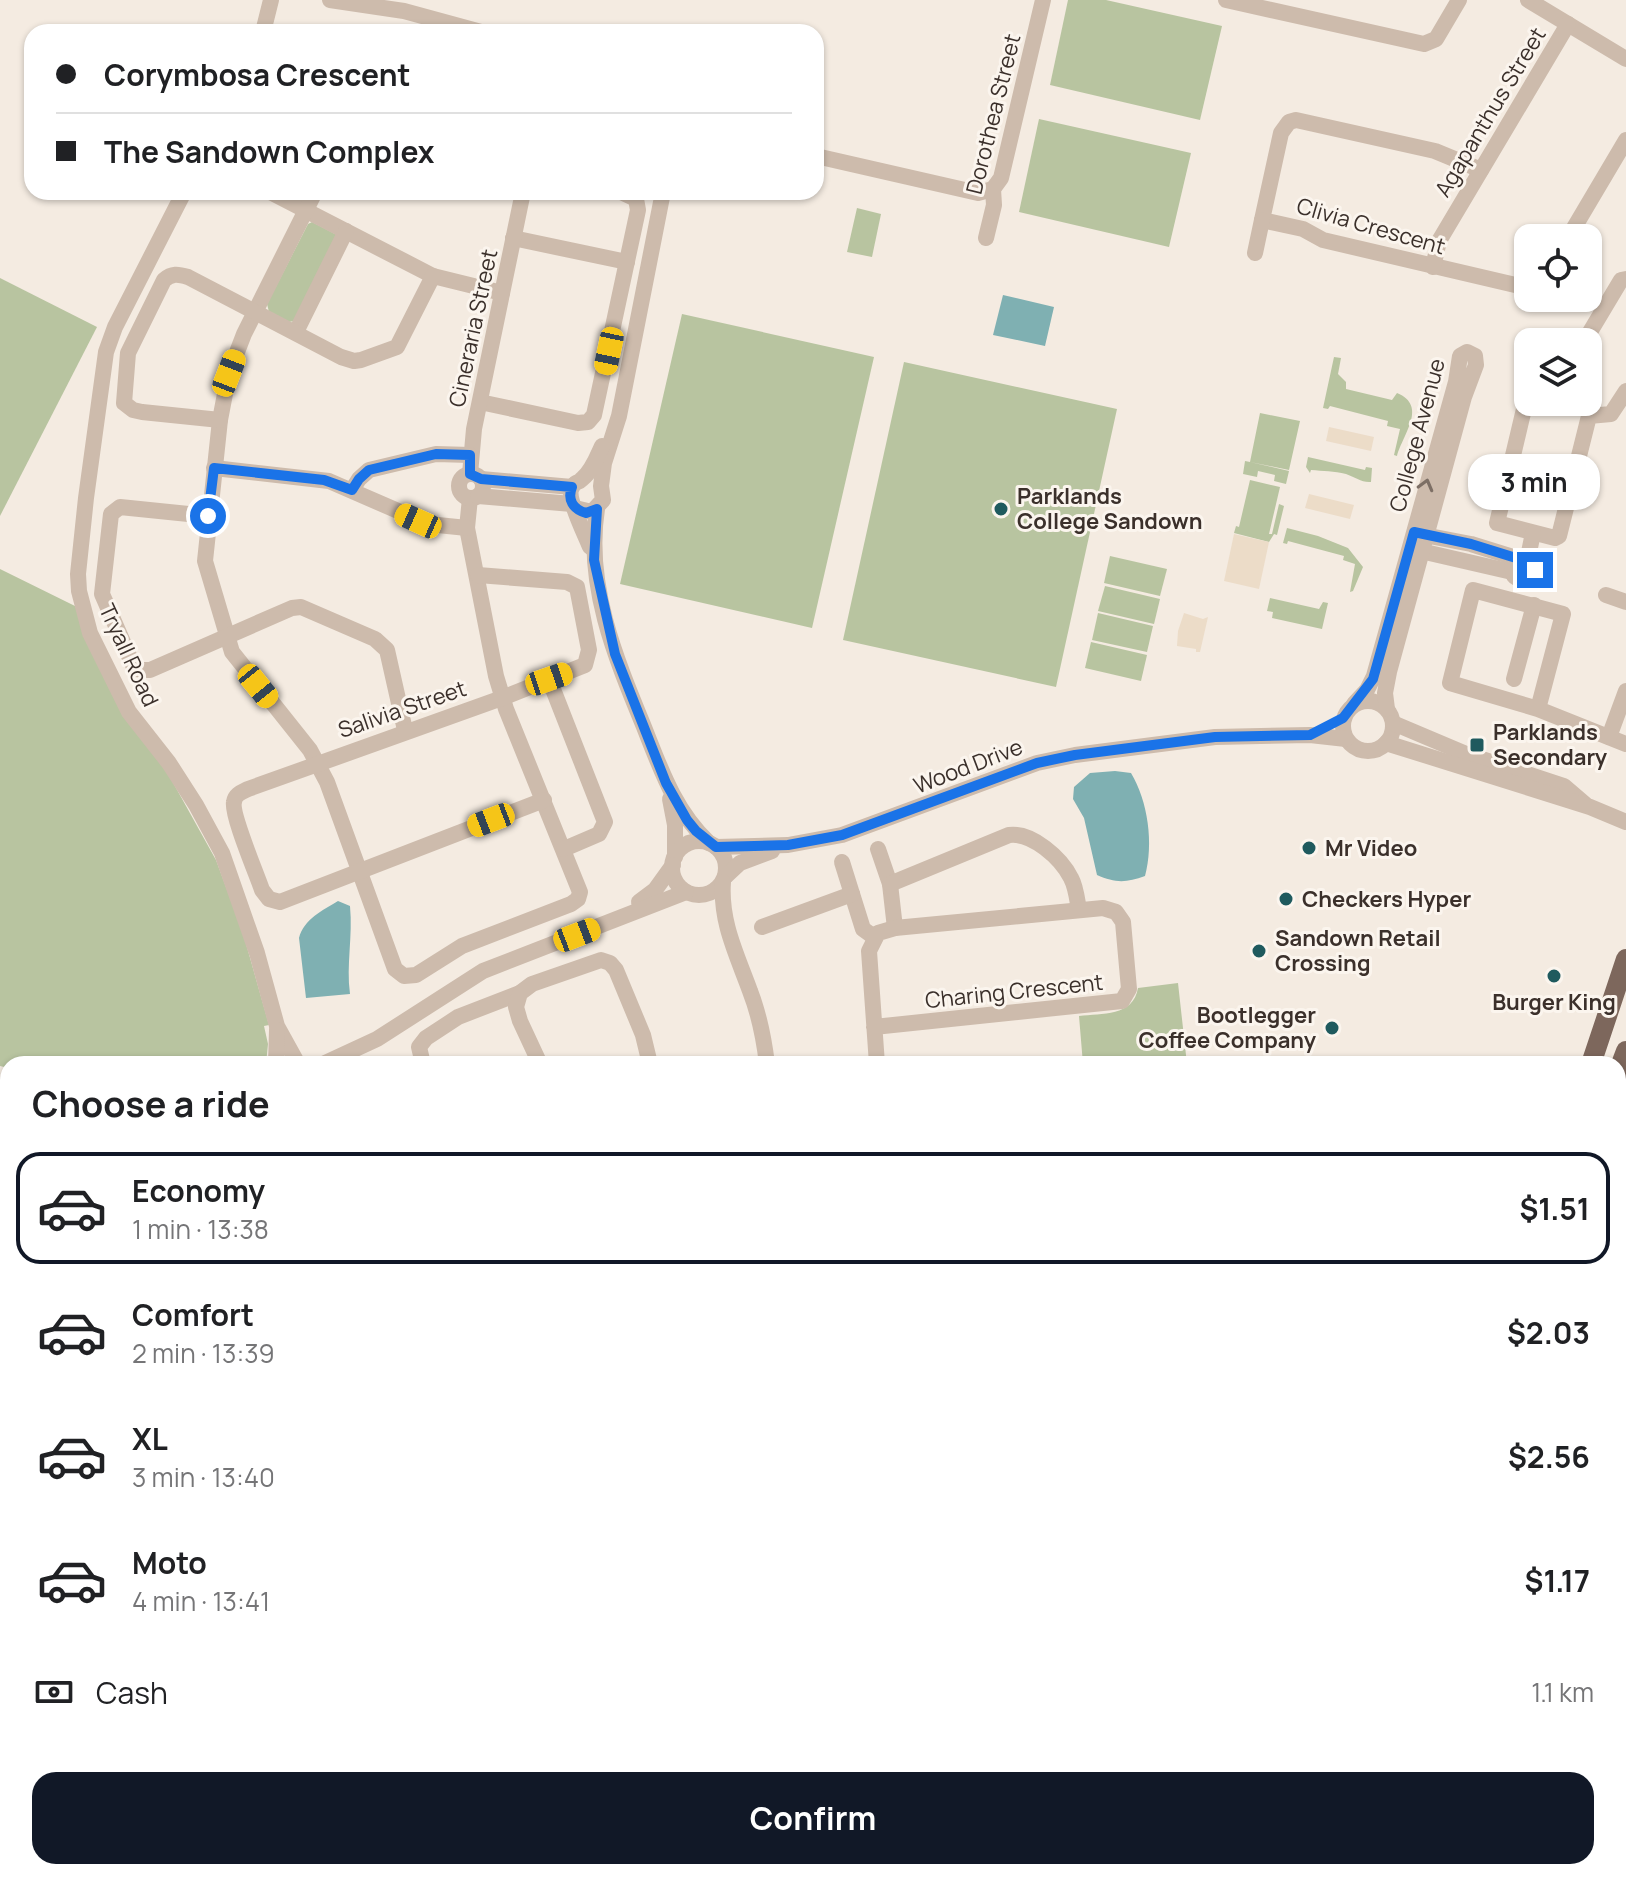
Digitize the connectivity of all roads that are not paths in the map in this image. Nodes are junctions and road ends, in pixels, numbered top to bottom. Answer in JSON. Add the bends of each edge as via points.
{"nodes":[{"id":1,"x":271,"y":0,"type":"edge"},
{"id":2,"x":330,"y":0,"type":"edge"},
{"id":3,"x":1043,"y":0,"type":"edge"},
{"id":4,"x":1226,"y":0,"type":"edge"},
{"id":5,"x":1459,"y":0,"type":"edge"},
{"id":6,"x":1528,"y":0,"type":"edge"},
{"id":7,"x":1264,"y":4,"type":"edge"},
{"id":8,"x":265,"y":24,"type":"edge"},
{"id":9,"x":452,"y":24,"type":"edge"},
{"id":10,"x":1568,"y":24,"type":"junction"},
{"id":11,"x":1626,"y":59,"type":"edge"},
{"id":12,"x":1626,"y":140,"type":"edge"},
{"id":13,"x":824,"y":158,"type":"edge"},
{"id":14,"x":1481,"y":170,"type":"junction"},
{"id":15,"x":993,"y":189,"type":"junction"},
{"id":16,"x":180,"y":200,"type":"edge"},
{"id":17,"x":286,"y":200,"type":"edge"},
{"id":18,"x":311,"y":200,"type":"edge"},
{"id":19,"x":521,"y":200,"type":"edge"},
{"id":20,"x":635,"y":200,"type":"edge"},
{"id":21,"x":661,"y":200,"type":"edge"},
{"id":22,"x":305,"y":210,"type":"junction"},
{"id":23,"x":1262,"y":220,"type":"junction"},
{"id":24,"x":1576,"y":224,"type":"edge"},
{"id":25,"x":346,"y":231,"type":"junction"},
{"id":26,"x":513,"y":238,"type":"junction"},
{"id":27,"x":986,"y":238,"type":"dead end"},
{"id":28,"x":1255,"y":253,"type":"dead end"},
{"id":29,"x":627,"y":262,"type":"junction"},
{"id":30,"x":1433,"y":267,"type":"junction"},
{"id":31,"x":433,"y":276,"type":"junction"},
{"id":32,"x":1626,"y":279,"type":"edge"},
{"id":33,"x":1514,"y":285,"type":"edge"},
{"id":34,"x":502,"y":293,"type":"junction"},
{"id":35,"x":255,"y":312,"type":"junction"},
{"id":36,"x":1592,"y":328,"type":"edge"},
{"id":37,"x":296,"y":332,"type":"junction"},
{"id":38,"x":1626,"y":391,"type":"edge"},
{"id":39,"x":480,"y":402,"type":"junction"},
{"id":40,"x":619,"y":408,"type":"junction"},
{"id":41,"x":1522,"y":416,"type":"edge"},
{"id":42,"x":220,"y":420,"type":"junction"},
{"id":43,"x":470,"y":455,"type":"junction"},
{"id":44,"x":214,"y":468,"type":"junction"},
{"id":45,"x":475,"y":476,"type":"junction"},
{"id":46,"x":601,"y":486,"type":"junction"},
{"id":47,"x":352,"y":490,"type":"junction"},
{"id":48,"x":575,"y":495,"type":"junction"},
{"id":49,"x":474,"y":497,"type":"junction"},
{"id":50,"x":597,"y":509,"type":"junction"},
{"id":51,"x":208,"y":516,"type":"junction"},
{"id":52,"x":467,"y":528,"type":"junction"},
{"id":53,"x":1533,"y":533,"type":"junction"},
{"id":54,"x":1418,"y":542,"type":"junction"},
{"id":55,"x":594,"y":560,"type":"junction"},
{"id":56,"x":1519,"y":567,"type":"junction"},
{"id":57,"x":478,"y":575,"type":"junction"},
{"id":58,"x":1606,"y":595,"type":"dead end"},
{"id":59,"x":1513,"y":600,"type":"junction"},
{"id":60,"x":1626,"y":602,"type":"edge"},
{"id":61,"x":1534,"y":605,"type":"junction"},
{"id":62,"x":226,"y":637,"type":"junction"},
{"id":63,"x":549,"y":679,"type":"junction"},
{"id":64,"x":1514,"y":679,"type":"dead end"},
{"id":65,"x":1626,"y":691,"type":"edge"},
{"id":66,"x":502,"y":698,"type":"junction"},
{"id":67,"x":1354,"y":704,"type":"junction"},
{"id":68,"x":1538,"y":709,"type":"junction"},
{"id":69,"x":1390,"y":716,"type":"junction"},
{"id":70,"x":1343,"y":718,"type":"junction"},
{"id":71,"x":405,"y":730,"type":"junction"},
{"id":72,"x":1310,"y":735,"type":"junction"},
{"id":73,"x":1609,"y":737,"type":"junction"},
{"id":74,"x":1346,"y":739,"type":"junction"},
{"id":75,"x":1386,"y":743,"type":"junction"},
{"id":76,"x":1626,"y":744,"type":"edge"},
{"id":77,"x":318,"y":762,"type":"junction"},
{"id":78,"x":666,"y":783,"type":"junction"},
{"id":79,"x":544,"y":800,"type":"junction"},
{"id":80,"x":1590,"y":807,"type":"junction"},
{"id":81,"x":1626,"y":822,"type":"edge"},
{"id":82,"x":713,"y":845,"type":"junction"},
{"id":83,"x":788,"y":845,"type":"junction"},
{"id":84,"x":564,"y":849,"type":"junction"},
{"id":85,"x":878,"y":849,"type":"dead end"},
{"id":86,"x":674,"y":861,"type":"junction"},
{"id":87,"x":842,"y":862,"type":"dead end"},
{"id":88,"x":360,"y":869,"type":"junction"},
{"id":89,"x":724,"y":880,"type":"junction"},
{"id":90,"x":890,"y":884,"type":"junction"},
{"id":91,"x":689,"y":893,"type":"junction"},
{"id":92,"x":852,"y":894,"type":"junction"},
{"id":93,"x":1079,"y":910,"type":"junction"},
{"id":94,"x":619,"y":918,"type":"junction"},
{"id":95,"x":762,"y":927,"type":"dead end"},
{"id":96,"x":895,"y":928,"type":"junction"},
{"id":97,"x":728,"y":934,"type":"junction"},
{"id":98,"x":874,"y":937,"type":"junction"},
{"id":99,"x":1626,"y":959,"type":"edge"},
{"id":100,"x":520,"y":993,"type":"junction"},
{"id":101,"x":277,"y":1026,"type":"junction"},
{"id":102,"x":874,"y":1027,"type":"junction"},
{"id":103,"x":377,"y":1039,"type":"junction"},
{"id":104,"x":276,"y":1056,"type":"edge"},
{"id":105,"x":294,"y":1056,"type":"edge"},
{"id":106,"x":340,"y":1056,"type":"edge"},
{"id":107,"x":359,"y":1056,"type":"edge"},
{"id":108,"x":421,"y":1056,"type":"edge"},
{"id":109,"x":536,"y":1056,"type":"edge"},
{"id":110,"x":648,"y":1056,"type":"edge"},
{"id":111,"x":765,"y":1056,"type":"edge"},
{"id":112,"x":876,"y":1056,"type":"edge"},
{"id":113,"x":1594,"y":1056,"type":"edge"}],
"edges":[{"from":1,"to":8,"type":"street"},
{"from":2,"to":9,"type":"street"},
{"from":3,"to":15,"type":"street","name":"Dorothea Street","via":[[1001,178]]},
{"from":4,"to":7,"type":"street"},
{"from":5,"to":7,"type":"street","via":[[1436,39],[1424,44]]},
{"from":6,"to":10,"type":"street"},
{"from":10,"to":11,"type":"street"},
{"from":10,"to":14,"type":"street","name":"Agapanthus Street"},
{"from":12,"to":24,"type":"street"},
{"from":13,"to":15,"type":"street","via":[[978,193]]},
{"from":14,"to":23,"type":"street","name":"Clivia Crescent","via":[[1435,151],[1296,120],[1281,133]]},
{"from":14,"to":30,"type":"street","name":"Agapanthus Street","via":[[1439,241]]},
{"from":15,"to":27,"type":"street","name":"Dorothea Street"},
{"from":16,"to":101,"type":"street","name":"Tryall Road","via":[[106,352],[79,591],[90,633],[129,712],[176,773],[222,853]]},
{"from":17,"to":22,"type":"street"},
{"from":18,"to":22,"type":"street"},
{"from":19,"to":26,"type":"street","name":"Cineraria Street"},
{"from":20,"to":29,"type":"street"},
{"from":21,"to":40,"type":"street"},
{"from":22,"to":25,"type":"street"},
{"from":22,"to":35,"type":"street"},
{"from":23,"to":28,"type":"street"},
{"from":23,"to":30,"type":"street","name":"Clivia Crescent"},
{"from":25,"to":31,"type":"street"},
{"from":25,"to":37,"type":"street"},
{"from":26,"to":29,"type":"street"},
{"from":26,"to":34,"type":"street","name":"Cineraria Street"},
{"from":29,"to":39,"type":"street","via":[[591,419],[578,423]]},
{"from":30,"to":33,"type":"street","name":"Clivia Crescent"},
{"from":31,"to":34,"type":"street"},
{"from":31,"to":37,"type":"street","via":[[393,349],[348,360]]},
{"from":32,"to":36,"type":"street"},
{"from":34,"to":39,"type":"street","name":"Cineraria Street"},
{"from":35,"to":37,"type":"street"},
{"from":35,"to":42,"type":"street","via":[[229,373]]},
{"from":35,"to":42,"type":"street","via":[[174,274],[164,280],[128,353],[122,398],[127,407]]},
{"from":38,"to":53,"type":"street","via":[[1611,414],[1589,416],[1559,536]]},
{"from":39,"to":43,"type":"street","name":"Cineraria Street"},
{"from":40,"to":46,"type":"street"},
{"from":40,"to":48,"type":"street"},
{"from":41,"to":53,"type":"street","via":[[1496,520]]},
{"from":42,"to":44,"type":"street"},
{"from":43,"to":45,"type":"street","name":"Cineraria Street"},
{"from":43,"to":47,"type":"street","via":[[436,454],[369,470]]},
{"from":44,"to":47,"type":"street","via":[[324,480]]},
{"from":44,"to":51,"type":"street"},
{"from":45,"to":48,"type":"street"},
{"from":45,"to":49,"type":"street","name":"Cineraria Street","via":[[483,490]]},
{"from":46,"to":48,"type":"street","via":[[590,479]]},
{"from":46,"to":50,"type":"street","via":[[603,500]]},
{"from":47,"to":52,"type":"street","via":[[428,524]]},
{"from":48,"to":49,"type":"street"},
{"from":48,"to":50,"type":"street","via":[[586,513]]},
{"from":48,"to":55,"type":"street"},
{"from":49,"to":52,"type":"street","name":"Cineraria Street"},
{"from":50,"to":55,"type":"street"},
{"from":51,"to":62,"type":"street","via":[[205,561]]},
{"from":51,"to":62,"type":"street","via":[[115,509],[109,520],[102,594],[133,665],[140,670]]},
{"from":52,"to":57,"type":"street","name":"Cineraria Street"},
{"from":53,"to":56,"type":"street"},
{"from":54,"to":54,"type":"street","name":"College Avenue","one_way":true,"via":[[1460,356],[1467,352],[1475,356],[1476,365]]},
{"from":54,"to":56,"type":"street","via":[[1471,544]]},
{"from":54,"to":67,"type":"street","name":"College Avenue","via":[[1374,676]]},
{"from":54,"to":69,"type":"street","name":"College Avenue","via":[[1386,686]]},
{"from":55,"to":78,"type":"street","via":[[615,654]]},
{"from":56,"to":59,"type":"street"},
{"from":57,"to":63,"type":"street","name":"Salivia Street","via":[[577,587],[589,656],[581,668]]},
{"from":57,"to":66,"type":"street","name":"Cineraria Street"},
{"from":58,"to":60,"type":"street"},
{"from":59,"to":61,"type":"street"},
{"from":59,"to":68,"type":"street","via":[[1473,590],[1450,682]]},
{"from":61,"to":64,"type":"street"},
{"from":61,"to":68,"type":"street","via":[[1563,614]]},
{"from":62,"to":71,"type":"street","via":[[297,607],[375,639],[391,659]]},
{"from":62,"to":77,"type":"street","via":[[238,662]]},
{"from":63,"to":66,"type":"street","name":"Salivia Street"},
{"from":63,"to":84,"type":"street","via":[[605,822],[599,834]]},
{"from":65,"to":73,"type":"street"},
{"from":66,"to":71,"type":"street","name":"Salivia Street"},
{"from":66,"to":79,"type":"street","name":"Cineraria Street"},
{"from":67,"to":69,"type":"street","via":[[1371,700]]},
{"from":67,"to":70,"type":"street"},
{"from":68,"to":73,"type":"street"},
{"from":69,"to":75,"type":"street"},
{"from":69,"to":80,"type":"street","via":[[1464,753],[1564,786]]},
{"from":70,"to":72,"type":"street","name":"Wood Drive"},
{"from":70,"to":74,"type":"street"},
{"from":71,"to":77,"type":"street","name":"Salivia Street"},
{"from":72,"to":74,"type":"street","name":"Wood Drive"},
{"from":72,"to":83,"type":"street","name":"Wood Drive","via":[[1215,737],[1037,763],[853,832]]},
{"from":73,"to":76,"type":"street"},
{"from":74,"to":75,"type":"street","via":[[1365,751]]},
{"from":75,"to":80,"type":"street"},
{"from":77,"to":88,"type":"street"},
{"from":77,"to":88,"type":"street","name":"Salivia Street","via":[[236,797],[237,820],[262,890],[280,902]]},
{"from":78,"to":82,"type":"street","via":[[687,820]]},
{"from":78,"to":86,"type":"street","via":[[675,825]]},
{"from":79,"to":84,"type":"street","name":"Cineraria Street"},
{"from":79,"to":88,"type":"street"},
{"from":80,"to":81,"type":"street"},
{"from":82,"to":83,"type":"street","name":"Wood Drive"},
{"from":82,"to":86,"type":"street","via":[[691,843]]},
{"from":82,"to":89,"type":"street","via":[[725,859]]},
{"from":83,"to":89,"type":"street","name":"Wood Drive","via":[[740,863]]},
{"from":84,"to":88,"type":"street","name":"Cineraria Street","via":[[580,892],[575,902],[462,946],[410,977],[395,969]]},
{"from":85,"to":90,"type":"street"},
{"from":86,"to":91,"type":"street","via":[[675,880]]},
{"from":86,"to":94,"type":"street","via":[[655,890]]},
{"from":87,"to":92,"type":"street"},
{"from":89,"to":91,"type":"street","via":[[707,895]]},
{"from":89,"to":97,"type":"street"},
{"from":90,"to":93,"type":"street","via":[[1009,835],[1023,835],[1069,873]]},
{"from":90,"to":96,"type":"street"},
{"from":91,"to":94,"type":"street"},
{"from":91,"to":97,"type":"street"},
{"from":92,"to":95,"type":"street"},
{"from":92,"to":98,"type":"street","via":[[863,929]]},
{"from":93,"to":96,"type":"street","name":"Charing Crescent"},
{"from":93,"to":102,"type":"street","name":"Charing Crescent","via":[[1111,909],[1123,922],[1129,989],[1122,1001]]},
{"from":94,"to":103,"type":"street","via":[[483,971]]},
{"from":96,"to":98,"type":"street","name":"Charing Crescent"},
{"from":97,"to":111,"type":"street","via":[[755,1005]]},
{"from":98,"to":102,"type":"street","via":[[869,951]]},
{"from":99,"to":113,"type":"main road"},
{"from":100,"to":108,"type":"street","via":[[458,1017],[426,1038],[419,1047]]},
{"from":100,"to":109,"type":"street","via":[[516,1007]]},
{"from":100,"to":110,"type":"street","via":[[593,961],[610,963]]},
{"from":101,"to":104,"type":"street","name":"Tryall Road"},
{"from":101,"to":105,"type":"street","name":"Tryall Road"},
{"from":102,"to":112,"type":"street"},
{"from":103,"to":106,"type":"street"},
{"from":103,"to":107,"type":"street"}]}
